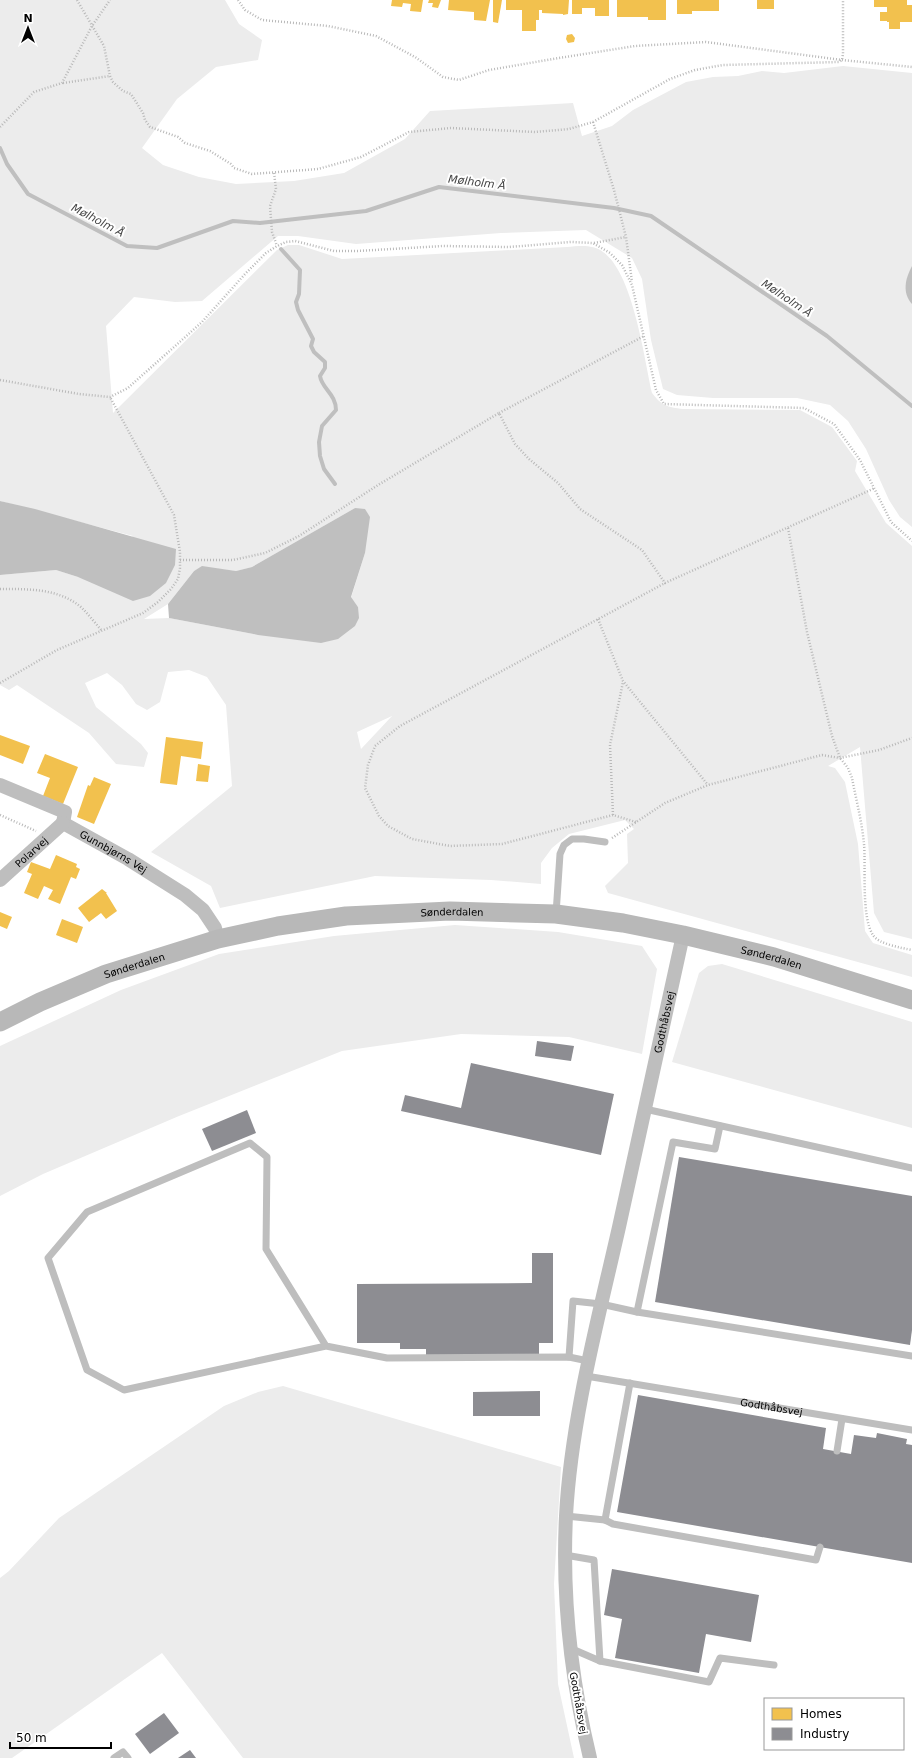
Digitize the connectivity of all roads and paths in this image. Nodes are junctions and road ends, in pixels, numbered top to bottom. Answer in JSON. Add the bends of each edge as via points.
{"nodes":[{"id":1,"x":77,"y":0,"type":"edge"},
{"id":2,"x":110,"y":0,"type":"edge"},
{"id":3,"x":238,"y":0,"type":"edge"},
{"id":4,"x":843,"y":0,"type":"edge"},
{"id":5,"x":92,"y":26,"type":"junction"},
{"id":6,"x":842,"y":60,"type":"junction"},
{"id":7,"x":912,"y":68,"type":"edge"},
{"id":8,"x":110,"y":76,"type":"junction"},
{"id":9,"x":62,"y":83,"type":"junction"},
{"id":10,"x":593,"y":122,"type":"junction"},
{"id":11,"x":0,"y":127,"type":"edge"},
{"id":12,"x":274,"y":173,"type":"junction"},
{"id":13,"x":626,"y":237,"type":"junction"},
{"id":14,"x":593,"y":243,"type":"junction"},
{"id":15,"x":277,"y":246,"type":"junction"},
{"id":16,"x":632,"y":286,"type":"junction"},
{"id":17,"x":644,"y":336,"type":"junction"},
{"id":18,"x":0,"y":380,"type":"edge"},
{"id":19,"x":110,"y":397,"type":"junction"},
{"id":20,"x":499,"y":413,"type":"junction"},
{"id":21,"x":875,"y":488,"type":"junction"},
{"id":22,"x":788,"y":528,"type":"junction"},
{"id":23,"x":912,"y":541,"type":"edge"},
{"id":24,"x":180,"y":560,"type":"junction"},
{"id":25,"x":665,"y":583,"type":"junction"},
{"id":26,"x":0,"y":589,"type":"edge"},
{"id":27,"x":598,"y":619,"type":"junction"},
{"id":28,"x":102,"y":631,"type":"junction"},
{"id":29,"x":0,"y":682,"type":"edge"},
{"id":30,"x":623,"y":682,"type":"junction"},
{"id":31,"x":912,"y":738,"type":"edge"},
{"id":32,"x":840,"y":758,"type":"junction"},
{"id":33,"x":0,"y":785,"type":"edge"},
{"id":34,"x":708,"y":785,"type":"junction"},
{"id":35,"x":0,"y":815,"type":"edge"},
{"id":36,"x":613,"y":815,"type":"junction"},
{"id":37,"x":636,"y":822,"type":"junction"},
{"id":38,"x":63,"y":823,"type":"junction"},
{"id":39,"x":48,"y":836,"type":"junction"},
{"id":40,"x":605,"y":842,"type":"joint"},
{"id":41,"x":0,"y":880,"type":"edge"},
{"id":42,"x":556,"y":914,"type":"junction"},
{"id":43,"x":683,"y":935,"type":"junction"},
{"id":44,"x":218,"y":939,"type":"junction"},
{"id":45,"x":912,"y":950,"type":"edge"},
{"id":46,"x":912,"y":1000,"type":"edge"},
{"id":47,"x":0,"y":1022,"type":"edge"},
{"id":48,"x":645,"y":1109,"type":"junction"},
{"id":49,"x":720,"y":1126,"type":"junction"},
{"id":50,"x":912,"y":1168,"type":"edge"},
{"id":51,"x":601,"y":1304,"type":"junction"},
{"id":52,"x":637,"y":1312,"type":"junction"},
{"id":53,"x":326,"y":1346,"type":"junction"},
{"id":54,"x":912,"y":1356,"type":"edge"},
{"id":55,"x":569,"y":1357,"type":"junction"},
{"id":56,"x":588,"y":1361,"type":"junction"},
{"id":57,"x":586,"y":1376,"type":"junction"},
{"id":58,"x":630,"y":1383,"type":"junction"},
{"id":59,"x":842,"y":1419,"type":"junction"},
{"id":60,"x":912,"y":1430,"type":"edge"},
{"id":61,"x":837,"y":1451,"type":"dead end"},
{"id":62,"x":566,"y":1516,"type":"junction"},
{"id":63,"x":605,"y":1520,"type":"junction"},
{"id":64,"x":820,"y":1547,"type":"dead end"},
{"id":65,"x":565,"y":1555,"type":"junction"},
{"id":66,"x":570,"y":1648,"type":"junction"},
{"id":67,"x":600,"y":1661,"type":"junction"},
{"id":68,"x":774,"y":1665,"type":"dead end"},
{"id":69,"x":114,"y":1758,"type":"edge"},
{"id":70,"x":128,"y":1758,"type":"edge"},
{"id":71,"x":590,"y":1758,"type":"edge"}],
"edges":[{"from":1,"to":5,"type":"path"},
{"from":2,"to":5,"type":"path"},
{"from":3,"to":6,"type":"path","via":[[246,10],[262,20],[328,26],[376,36],[416,57],[443,77],[460,80],[489,70],[635,46],[706,42]]},
{"from":4,"to":6,"type":"path"},
{"from":5,"to":8,"type":"path","via":[[104,46]]},
{"from":5,"to":9,"type":"path"},
{"from":6,"to":7,"type":"path"},
{"from":6,"to":10,"type":"path","via":[[723,65],[695,70],[670,79]]},
{"from":8,"to":9,"type":"path"},
{"from":8,"to":12,"type":"path","via":[[118,88],[131,94],[150,127],[210,151],[234,168],[252,174]]},
{"from":9,"to":11,"type":"path","via":[[34,92]]},
{"from":10,"to":12,"type":"path","via":[[569,129],[535,132],[451,128],[409,132],[361,157],[318,169]]},
{"from":10,"to":13,"type":"path"},
{"from":12,"to":15,"type":"path","via":[[276,189],[270,206],[272,232]]},
{"from":13,"to":14,"type":"path"},
{"from":13,"to":16,"type":"path"},
{"from":14,"to":15,"type":"path","via":[[443,246],[357,252],[334,252],[295,241]]},
{"from":14,"to":16,"type":"path","via":[[610,253],[622,265]]},
{"from":15,"to":19,"type":"path","via":[[245,274],[202,322],[128,388]]},
{"from":16,"to":17,"type":"path"},
{"from":17,"to":20,"type":"path"},
{"from":17,"to":21,"type":"path","via":[[656,390],[664,404],[804,408],[834,424],[860,460]]},
{"from":18,"to":19,"type":"path"},
{"from":19,"to":24,"type":"path","via":[[174,515]]},
{"from":20,"to":24,"type":"path","via":[[378,485],[299,536],[265,553],[233,560]]},
{"from":20,"to":25,"type":"path","via":[[515,444],[529,459],[558,483],[580,509],[642,550]]},
{"from":21,"to":22,"type":"path"},
{"from":21,"to":23,"type":"path","via":[[891,522]]},
{"from":22,"to":25,"type":"path"},
{"from":22,"to":32,"type":"path","via":[[807,632],[832,736]]},
{"from":24,"to":28,"type":"path","via":[[178,579],[158,602],[143,613]]},
{"from":25,"to":27,"type":"path"},
{"from":26,"to":28,"type":"path","via":[[27,589],[58,594],[82,608]]},
{"from":27,"to":30,"type":"path"},
{"from":27,"to":36,"type":"path","via":[[400,726],[375,746],[368,765],[365,788],[379,816],[388,826],[412,838],[450,846],[502,844]]},
{"from":28,"to":29,"type":"path","via":[[57,650]]},
{"from":30,"to":34,"type":"path"},
{"from":30,"to":36,"type":"path","via":[[610,745]]},
{"from":31,"to":32,"type":"path","via":[[879,750]]},
{"from":32,"to":34,"type":"path","via":[[822,756]]},
{"from":32,"to":45,"type":"path","via":[[852,778],[864,843],[867,916],[873,936],[896,947]]},
{"from":33,"to":38,"type":"street","via":[[65,812]]},
{"from":34,"to":37,"type":"path","via":[[665,803]]},
{"from":35,"to":39,"type":"path"},
{"from":36,"to":37,"type":"path"},
{"from":37,"to":40,"type":"path"},
{"from":38,"to":39,"type":"street","name":"Polarvej"},
{"from":38,"to":44,"type":"street","name":"Gunnbjørns Vej","via":[[128,858],[185,894],[203,910],[215,928]]},
{"from":39,"to":41,"type":"street","name":"Polarvej"},
{"from":40,"to":42,"type":"lane","via":[[572,839],[564,845],[560,854]]},
{"from":42,"to":43,"type":"street","name":"Sønderdalen","via":[[623,923]]},
{"from":42,"to":44,"type":"street","name":"Sønderdalen","via":[[450,910],[346,916],[278,926]]},
{"from":43,"to":46,"type":"street","name":"Sønderdalen","via":[[774,957]]},
{"from":43,"to":48,"type":"street","name":"Godthåbsvej"},
{"from":44,"to":47,"type":"street","name":"Sønderdalen","via":[[106,974]]},
{"from":48,"to":49,"type":"lane"},
{"from":48,"to":51,"type":"street","name":"Godthåbsvej"},
{"from":49,"to":50,"type":"lane"},
{"from":49,"to":52,"type":"lane","via":[[715,1150],[673,1142]]},
{"from":51,"to":52,"type":"lane"},
{"from":51,"to":55,"type":"lane","via":[[573,1301]]},
{"from":51,"to":56,"type":"street","name":"Godthåbsvej"},
{"from":52,"to":54,"type":"lane"},
{"from":53,"to":53,"type":"lane","via":[[124,1390],[87,1370],[48,1258],[87,1212],[250,1143],[267,1157],[266,1249]]},
{"from":53,"to":55,"type":"lane","via":[[387,1358]]},
{"from":55,"to":56,"type":"lane"},
{"from":56,"to":57,"type":"street","name":"Godthåbsvej"},
{"from":57,"to":58,"type":"lane","name":"Godthåbsvej"},
{"from":57,"to":62,"type":"street","name":"Godthåbsvej","via":[[571,1464]]},
{"from":58,"to":59,"type":"lane","name":"Godthåbsvej"},
{"from":58,"to":63,"type":"lane"},
{"from":59,"to":60,"type":"lane","name":"Godthåbsvej"},
{"from":59,"to":61,"type":"lane"},
{"from":62,"to":63,"type":"lane"},
{"from":62,"to":65,"type":"street","name":"Godthåbsvej"},
{"from":63,"to":64,"type":"lane","via":[[613,1524],[816,1560]]},
{"from":65,"to":66,"type":"street","name":"Godthåbsvej"},
{"from":65,"to":67,"type":"lane","via":[[594,1560]]},
{"from":66,"to":67,"type":"lane"},
{"from":66,"to":71,"type":"street","name":"Godthåbsvej","via":[[581,1720]]},
{"from":67,"to":68,"type":"lane","via":[[709,1682],[720,1658]]},
{"from":69,"to":70,"type":"lane","via":[[123,1752]]}]}
